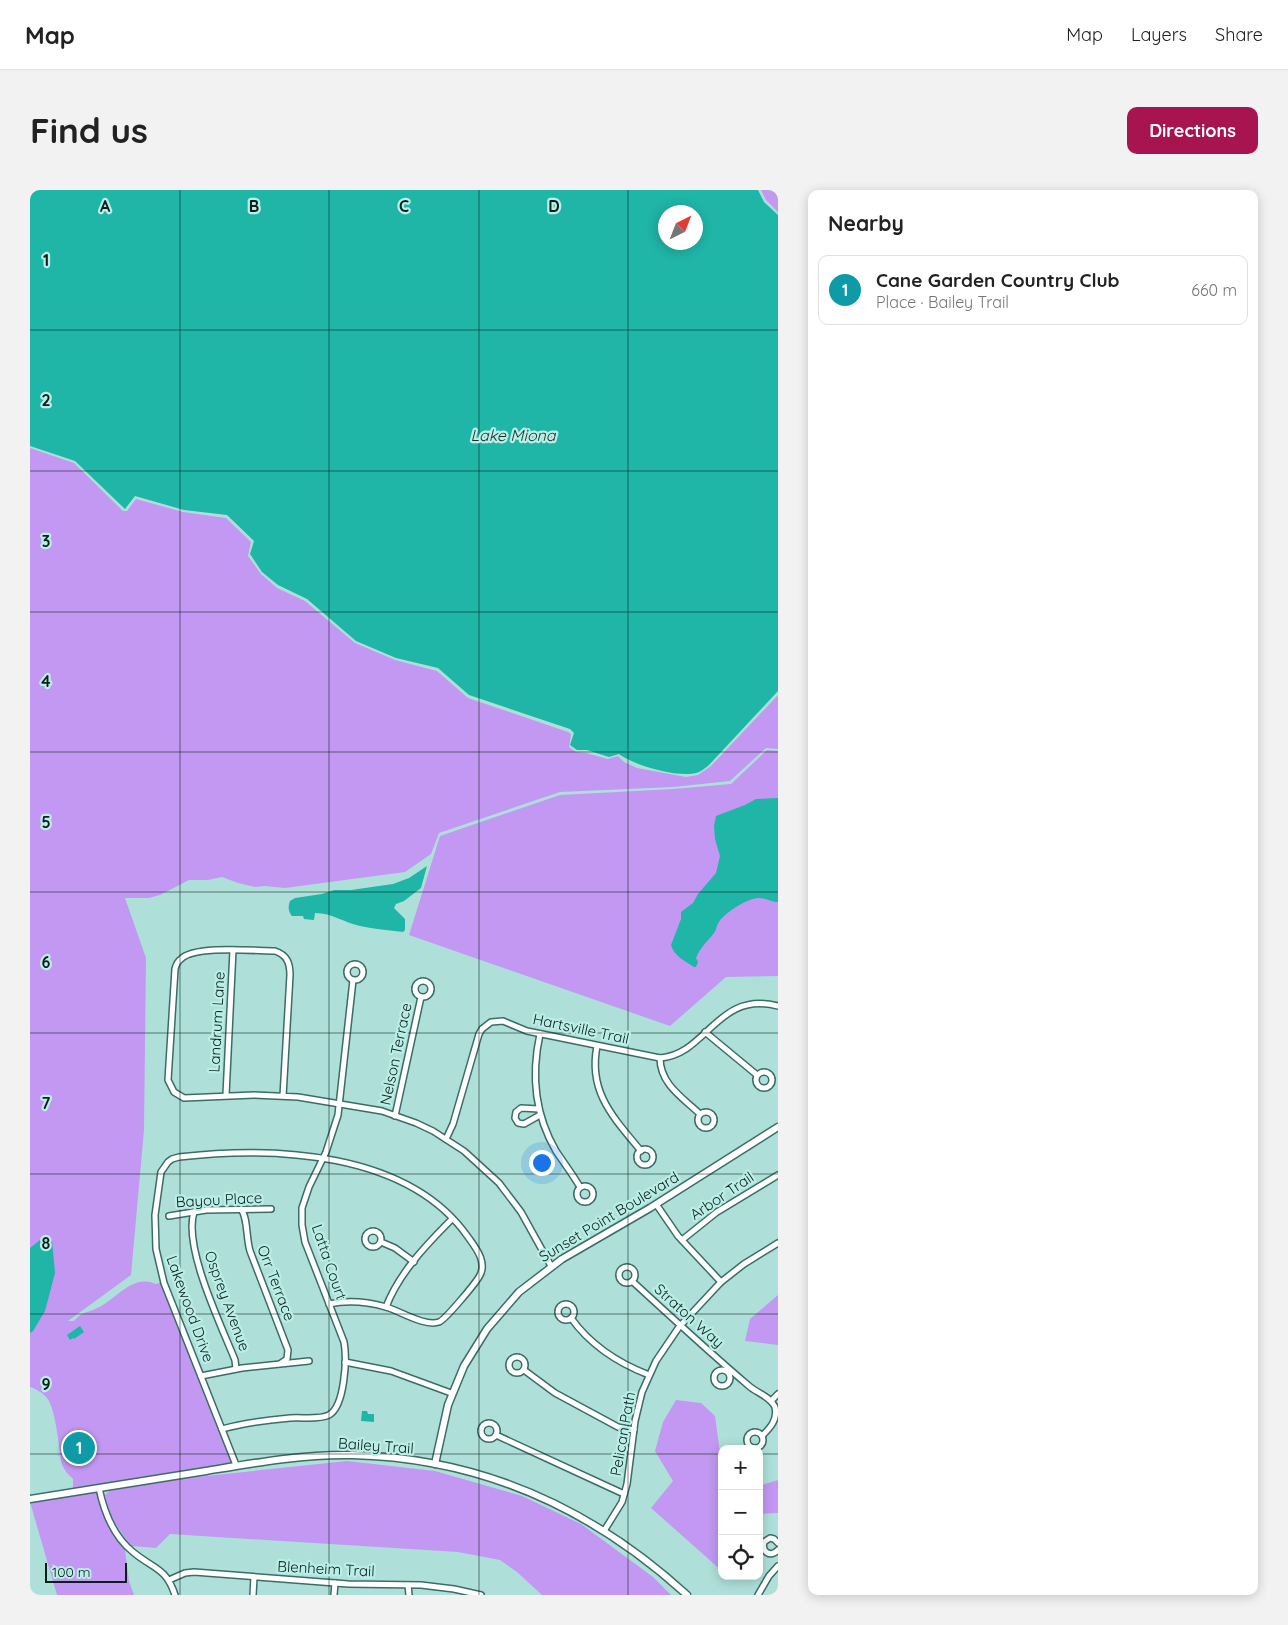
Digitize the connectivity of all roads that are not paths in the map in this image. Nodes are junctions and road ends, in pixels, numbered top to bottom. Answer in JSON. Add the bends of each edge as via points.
{"nodes":[{"id":1,"x":233,"y":950,"type":"junction"},
{"id":2,"x":354,"y":980,"type":"dead end"},
{"id":3,"x":421,"y":997,"type":"dead end"},
{"id":4,"x":778,"y":1006,"type":"edge"},
{"id":5,"x":705,"y":1032,"type":"junction"},
{"id":6,"x":540,"y":1034,"type":"junction"},
{"id":7,"x":597,"y":1046,"type":"junction"},
{"id":8,"x":660,"y":1058,"type":"junction"},
{"id":9,"x":757,"y":1075,"type":"dead end"},
{"id":10,"x":226,"y":1095,"type":"junction"},
{"id":11,"x":283,"y":1096,"type":"junction"},
{"id":12,"x":340,"y":1104,"type":"junction"},
{"id":13,"x":538,"y":1109,"type":"junction"},
{"id":14,"x":700,"y":1114,"type":"dead end"},
{"id":15,"x":540,"y":1115,"type":"junction"},
{"id":16,"x":395,"y":1116,"type":"junction"},
{"id":17,"x":778,"y":1127,"type":"edge"},
{"id":18,"x":446,"y":1139,"type":"junction"},
{"id":19,"x":641,"y":1151,"type":"dead end"},
{"id":20,"x":322,"y":1159,"type":"junction"},
{"id":21,"x":778,"y":1175,"type":"edge"},
{"id":22,"x":580,"y":1187,"type":"dead end"},
{"id":23,"x":656,"y":1204,"type":"junction"},
{"id":24,"x":241,"y":1209,"type":"junction"},
{"id":25,"x":271,"y":1210,"type":"dead end"},
{"id":26,"x":194,"y":1212,"type":"junction"},
{"id":27,"x":169,"y":1216,"type":"dead end"},
{"id":28,"x":452,"y":1219,"type":"junction"},
{"id":29,"x":682,"y":1240,"type":"junction"},
{"id":30,"x":381,"y":1242,"type":"dead end"},
{"id":31,"x":778,"y":1243,"type":"edge"},
{"id":32,"x":414,"y":1262,"type":"junction"},
{"id":33,"x":552,"y":1266,"type":"junction"},
{"id":34,"x":632,"y":1281,"type":"dead end"},
{"id":35,"x":721,"y":1282,"type":"junction"},
{"id":36,"x":329,"y":1304,"type":"junction"},
{"id":37,"x":386,"y":1307,"type":"junction"},
{"id":38,"x":571,"y":1318,"type":"dead end"},
{"id":39,"x":680,"y":1325,"type":"junction"},
{"id":40,"x":309,"y":1361,"type":"dead end"},
{"id":41,"x":346,"y":1362,"type":"junction"},
{"id":42,"x":281,"y":1363,"type":"junction"},
{"id":43,"x":236,"y":1369,"type":"junction"},
{"id":44,"x":524,"y":1370,"type":"dead end"},
{"id":45,"x":650,"y":1375,"type":"junction"},
{"id":46,"x":200,"y":1376,"type":"junction"},
{"id":47,"x":452,"y":1393,"type":"junction"},
{"id":48,"x":778,"y":1394,"type":"edge"},
{"id":49,"x":771,"y":1401,"type":"junction"},
{"id":50,"x":222,"y":1429,"type":"junction"},
{"id":51,"x":634,"y":1430,"type":"junction"},
{"id":52,"x":496,"y":1435,"type":"dead end"},
{"id":53,"x":762,"y":1436,"type":"dead end"},
{"id":54,"x":435,"y":1464,"type":"junction"},
{"id":55,"x":236,"y":1465,"type":"junction"},
{"id":56,"x":99,"y":1488,"type":"junction"},
{"id":57,"x":624,"y":1494,"type":"junction"},
{"id":58,"x":30,"y":1499,"type":"edge"},
{"id":59,"x":604,"y":1531,"type":"junction"},
{"id":60,"x":778,"y":1543,"type":"edge"},
{"id":61,"x":777,"y":1552,"type":"edge"},
{"id":62,"x":778,"y":1566,"type":"edge"},
{"id":63,"x":254,"y":1577,"type":"junction"},
{"id":64,"x":169,"y":1580,"type":"junction"},
{"id":65,"x":335,"y":1583,"type":"junction"},
{"id":66,"x":408,"y":1585,"type":"junction"},
{"id":67,"x":175,"y":1595,"type":"edge"},
{"id":68,"x":253,"y":1595,"type":"edge"},
{"id":69,"x":334,"y":1595,"type":"edge"},
{"id":70,"x":409,"y":1595,"type":"edge"},
{"id":71,"x":481,"y":1595,"type":"edge"},
{"id":72,"x":687,"y":1595,"type":"edge"},
{"id":73,"x":758,"y":1595,"type":"edge"}],
"edges":[{"from":1,"to":10,"type":"street","name":"Landrum Lane"},
{"from":1,"to":10,"type":"street","via":[[191,954],[177,964],[169,1070],[170,1086],[178,1096]]},
{"from":1,"to":11,"type":"street","via":[[275,951],[289,964]]},
{"from":2,"to":12,"type":"street","name":"Latta Court"},
{"from":3,"to":16,"type":"street","name":"Nelson Terrace"},
{"from":4,"to":5,"type":"street","name":"Hartsville Trail","via":[[760,1003],[744,1006],[721,1017]]},
{"from":5,"to":8,"type":"street","name":"Hartsville Trail","via":[[683,1052],[670,1058]]},
{"from":5,"to":9,"type":"street"},
{"from":6,"to":7,"type":"street","name":"Hartsville Trail"},
{"from":6,"to":13,"type":"street","via":[[535,1064]]},
{"from":6,"to":18,"type":"street","name":"Hartsville Trail","via":[[503,1021],[491,1022],[482,1029]]},
{"from":7,"to":8,"type":"street","name":"Hartsville Trail"},
{"from":7,"to":19,"type":"street","via":[[596,1076],[602,1099]]},
{"from":8,"to":14,"type":"street","via":[[661,1071],[667,1082]]},
{"from":10,"to":11,"type":"street"},
{"from":11,"to":12,"type":"street"},
{"from":12,"to":16,"type":"street"},
{"from":12,"to":20,"type":"street","name":"Latta Court"},
{"from":13,"to":15,"type":"street"},
{"from":13,"to":15,"type":"street","via":[[521,1108],[514,1118],[524,1124]]},
{"from":15,"to":22,"type":"street","via":[[556,1151]]},
{"from":16,"to":18,"type":"street"},
{"from":17,"to":23,"type":"street","name":"Sunset Point Boulevard"},
{"from":18,"to":33,"type":"street","via":[[499,1183],[521,1212]]},
{"from":20,"to":28,"type":"street","name":"Lakewood Drive","via":[[385,1173],[418,1190]]},
{"from":20,"to":36,"type":"street","name":"Latta Court","via":[[304,1198],[302,1225],[305,1242]]},
{"from":20,"to":46,"type":"street","name":"Lakewood Drive","via":[[228,1153],[172,1158],[163,1166],[155,1215],[156,1249],[164,1284]]},
{"from":21,"to":29,"type":"street","name":"Arbor Trail","via":[[717,1212]]},
{"from":23,"to":29,"type":"street"},
{"from":23,"to":33,"type":"street","name":"Sunset Point Boulevard"},
{"from":24,"to":25,"type":"street","name":"Bayou Place"},
{"from":24,"to":26,"type":"street","name":"Bayou Place"},
{"from":24,"to":42,"type":"street","name":"Orr Terrace","via":[[245,1215],[250,1251],[288,1350],[287,1359]]},
{"from":26,"to":27,"type":"street","name":"Bayou Place"},
{"from":26,"to":43,"type":"street","name":"Osprey Avenue","via":[[192,1237],[196,1259]]},
{"from":28,"to":32,"type":"street"},
{"from":28,"to":37,"type":"street","name":"Lakewood Drive","via":[[481,1258],[483,1269],[478,1279],[449,1315],[438,1323],[429,1323]]},
{"from":29,"to":35,"type":"street"},
{"from":30,"to":32,"type":"street"},
{"from":31,"to":35,"type":"street","name":"Pelican Path"},
{"from":32,"to":37,"type":"street","via":[[393,1291]]},
{"from":33,"to":47,"type":"street","name":"Sunset Point Boulevard","via":[[531,1281],[497,1315],[470,1355]]},
{"from":34,"to":39,"type":"street","name":"Straton Way"},
{"from":35,"to":39,"type":"street","name":"Pelican Path"},
{"from":36,"to":37,"type":"street","name":"Lakewood Drive","via":[[358,1302]]},
{"from":36,"to":41,"type":"street","name":"Latta Court","via":[[344,1342]]},
{"from":38,"to":45,"type":"street","via":[[591,1342],[610,1357]]},
{"from":39,"to":45,"type":"street","name":"Pelican Path"},
{"from":39,"to":49,"type":"street","name":"Straton Way","via":[[728,1371]]},
{"from":40,"to":42,"type":"street"},
{"from":41,"to":47,"type":"street","via":[[391,1371]]},
{"from":41,"to":50,"type":"street","name":"Latta Court","via":[[340,1399],[331,1414]]},
{"from":42,"to":43,"type":"street"},
{"from":43,"to":46,"type":"street"},
{"from":44,"to":51,"type":"street","via":[[555,1393],[618,1427]]},
{"from":45,"to":51,"type":"street","name":"Pelican Path","via":[[642,1392]]},
{"from":46,"to":50,"type":"street","name":"Lakewood Drive"},
{"from":47,"to":54,"type":"street","name":"Sunset Point Boulevard"},
{"from":48,"to":49,"type":"street"},
{"from":49,"to":53,"type":"street","via":[[776,1409],[776,1421]]},
{"from":50,"to":55,"type":"street","name":"Lakewood Drive"},
{"from":51,"to":57,"type":"street","name":"Pelican Path"},
{"from":52,"to":57,"type":"street"},
{"from":54,"to":55,"type":"street","name":"Bailey Trail","via":[[352,1455],[289,1457]]},
{"from":54,"to":59,"type":"street","name":"Bailey Trail","via":[[523,1489]]},
{"from":55,"to":56,"type":"street","name":"Bailey Trail"},
{"from":56,"to":58,"type":"street","name":"Bailey Trail"},
{"from":56,"to":64,"type":"street","via":[[105,1511],[120,1538]]},
{"from":57,"to":59,"type":"street","name":"Pelican Path"},
{"from":59,"to":72,"type":"street","name":"Bailey Trail","via":[[639,1554]]},
{"from":60,"to":61,"type":"street","via":[[770,1538],[763,1544],[767,1553]]},
{"from":62,"to":73,"type":"street"},
{"from":63,"to":64,"type":"street","name":"Blenheim Trail","via":[[189,1572]]},
{"from":63,"to":65,"type":"street","name":"Blenheim Trail"},
{"from":63,"to":68,"type":"street"},
{"from":64,"to":67,"type":"street"},
{"from":65,"to":66,"type":"street","name":"Blenheim Trail"},
{"from":65,"to":69,"type":"street"},
{"from":66,"to":70,"type":"street"},
{"from":66,"to":71,"type":"street","name":"Blenheim Trail","via":[[434,1586]]}]}
